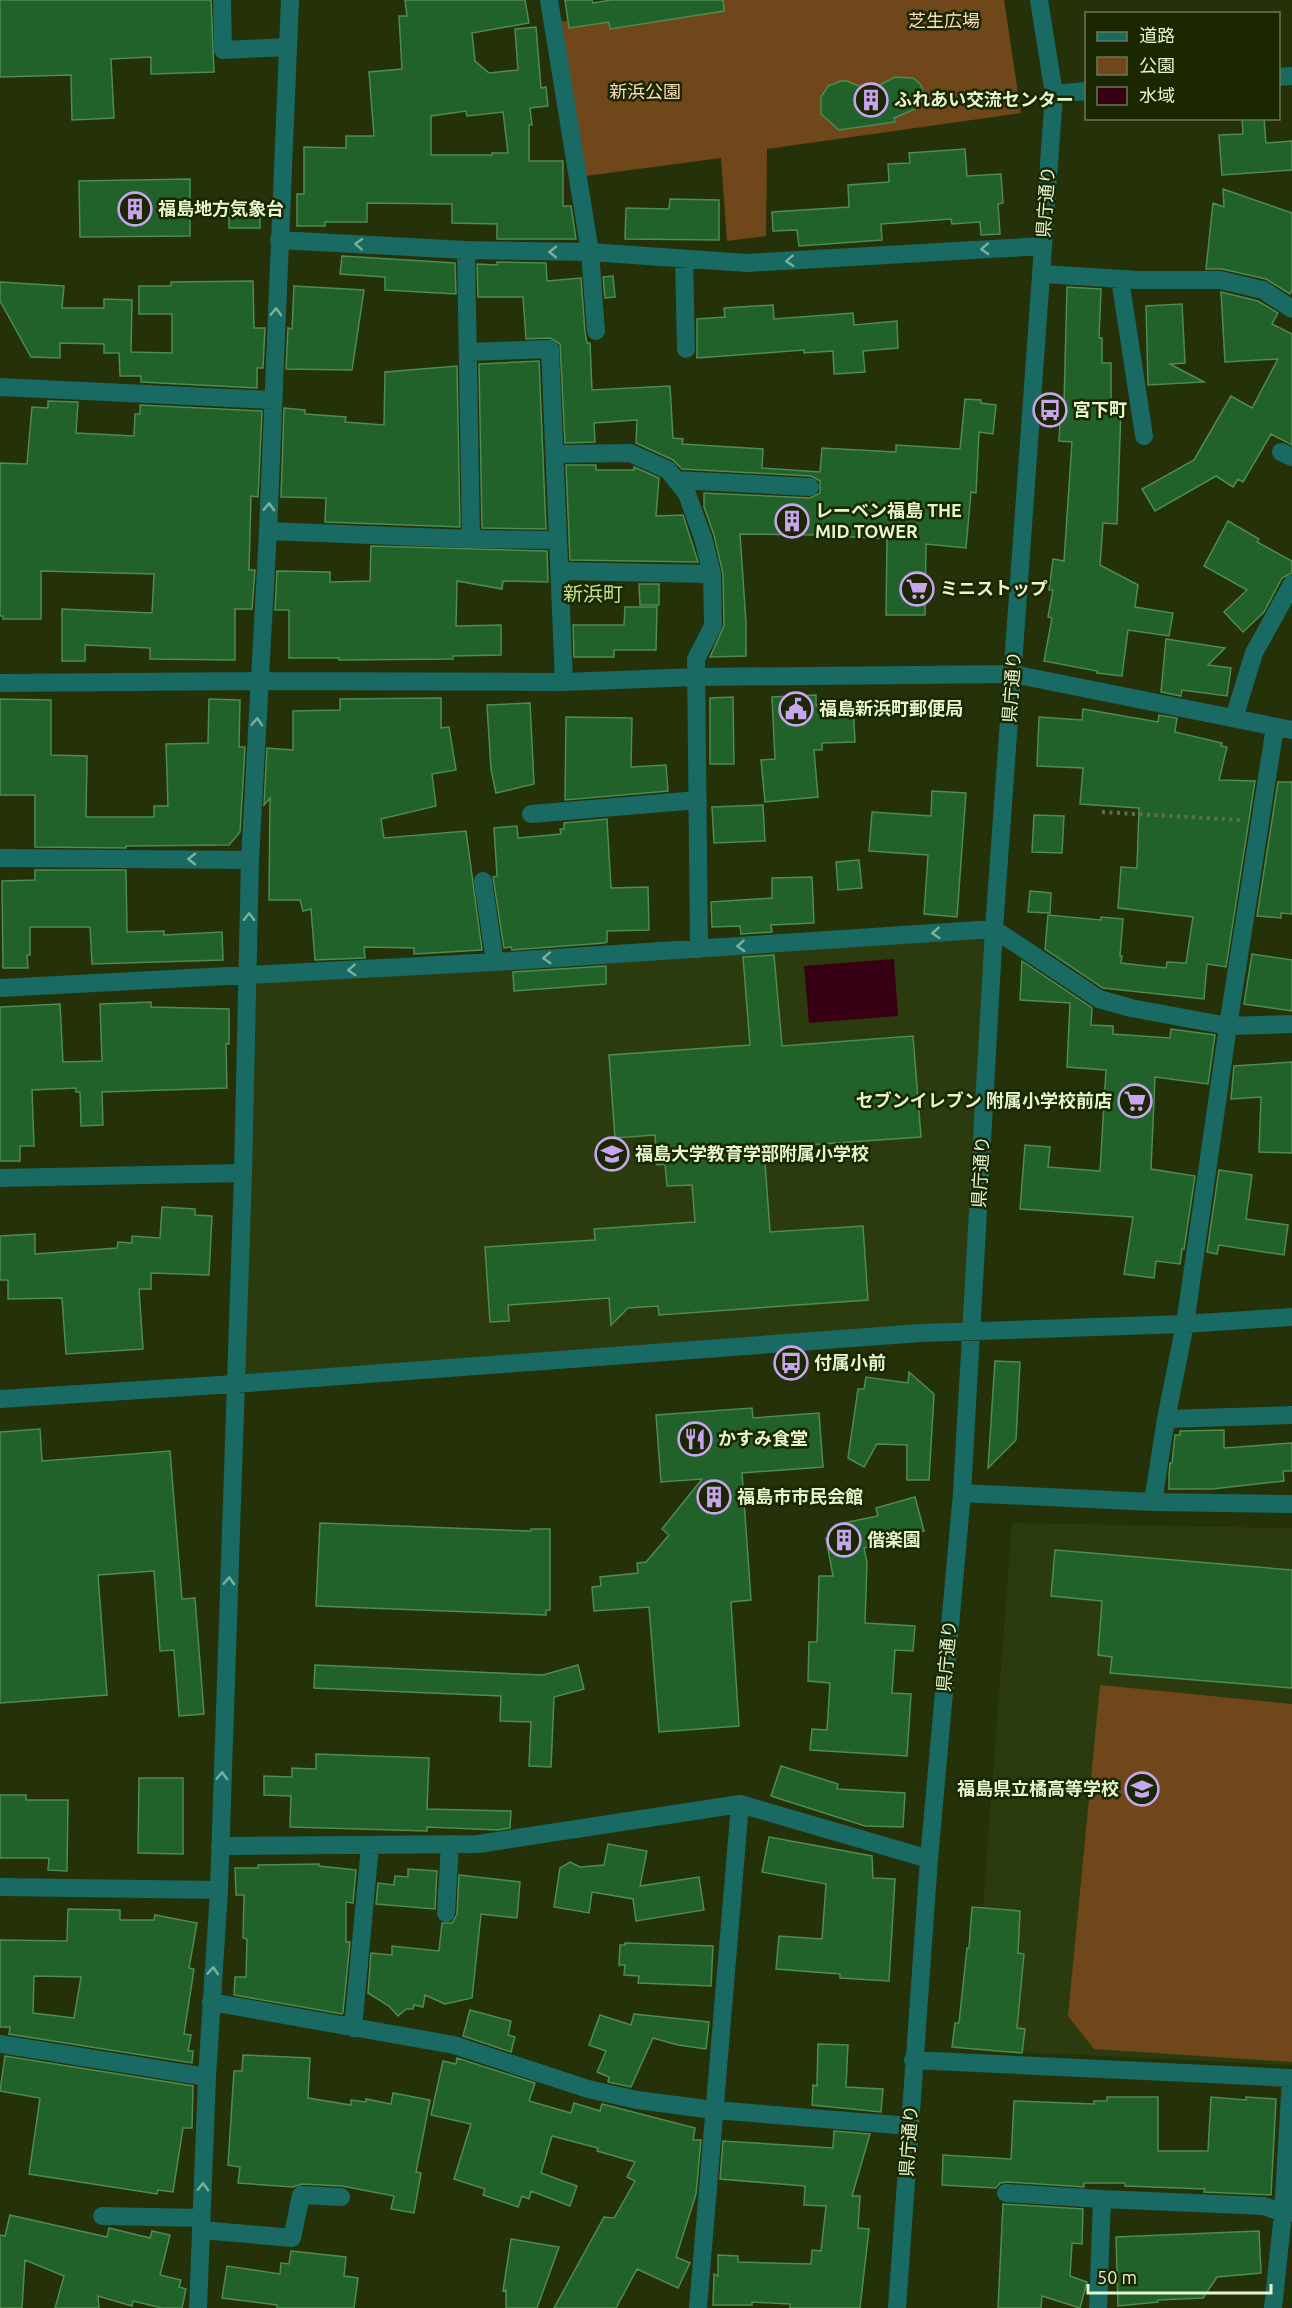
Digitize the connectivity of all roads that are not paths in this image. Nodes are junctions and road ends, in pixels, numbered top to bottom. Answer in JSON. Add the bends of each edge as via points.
{"nodes":[{"id":1,"x":222,"y":0,"type":"edge"},
{"id":2,"x":290,"y":0,"type":"edge"},
{"id":3,"x":549,"y":0,"type":"edge"},
{"id":4,"x":1039,"y":0,"type":"edge"},
{"id":5,"x":288,"y":47,"type":"junction"},
{"id":6,"x":1085,"y":91,"type":"edge"},
{"id":7,"x":1054,"y":94,"type":"junction"},
{"id":8,"x":279,"y":240,"type":"junction"},
{"id":9,"x":1043,"y":246,"type":"junction"},
{"id":10,"x":466,"y":250,"type":"junction"},
{"id":11,"x":590,"y":252,"type":"junction"},
{"id":12,"x":684,"y":259,"type":"junction"},
{"id":13,"x":1043,"y":274,"type":"junction"},
{"id":14,"x":1120,"y":279,"type":"junction"},
{"id":15,"x":1292,"y":309,"type":"edge"},
{"id":16,"x":596,"y":331,"type":"dead end"},
{"id":17,"x":686,"y":349,"type":"dead end"},
{"id":18,"x":468,"y":352,"type":"junction"},
{"id":19,"x":0,"y":387,"type":"edge"},
{"id":20,"x":272,"y":400,"type":"junction"},
{"id":21,"x":1144,"y":436,"type":"dead end"},
{"id":22,"x":555,"y":454,"type":"junction"},
{"id":23,"x":675,"y":480,"type":"junction"},
{"id":24,"x":810,"y":487,"type":"dead end"},
{"id":25,"x":268,"y":531,"type":"junction"},
{"id":26,"x":471,"y":539,"type":"junction"},
{"id":27,"x":558,"y":540,"type":"junction"},
{"id":28,"x":559,"y":571,"type":"junction"},
{"id":29,"x":712,"y":574,"type":"junction"},
{"id":30,"x":1292,"y":584,"type":"edge"},
{"id":31,"x":1013,"y":674,"type":"junction"},
{"id":32,"x":696,"y":677,"type":"junction"},
{"id":33,"x":259,"y":681,"type":"junction"},
{"id":34,"x":564,"y":682,"type":"junction"},
{"id":35,"x":0,"y":683,"type":"edge"},
{"id":36,"x":1234,"y":718,"type":"junction"},
{"id":37,"x":1284,"y":729,"type":"edge"},
{"id":38,"x":698,"y":800,"type":"junction"},
{"id":39,"x":531,"y":814,"type":"dead end"},
{"id":40,"x":0,"y":858,"type":"edge"},
{"id":41,"x":250,"y":860,"type":"junction"},
{"id":42,"x":483,"y":881,"type":"dead end"},
{"id":43,"x":994,"y":929,"type":"junction"},
{"id":44,"x":699,"y":949,"type":"junction"},
{"id":45,"x":495,"y":962,"type":"junction"},
{"id":46,"x":248,"y":976,"type":"junction"},
{"id":47,"x":0,"y":988,"type":"edge"},
{"id":48,"x":1292,"y":1024,"type":"edge"},
{"id":49,"x":1228,"y":1026,"type":"junction"},
{"id":50,"x":243,"y":1173,"type":"junction"},
{"id":51,"x":0,"y":1178,"type":"edge"},
{"id":52,"x":1292,"y":1317,"type":"edge"},
{"id":53,"x":1185,"y":1324,"type":"junction"},
{"id":54,"x":972,"y":1332,"type":"junction"},
{"id":55,"x":235,"y":1384,"type":"junction"},
{"id":56,"x":0,"y":1399,"type":"edge"},
{"id":57,"x":1292,"y":1415,"type":"edge"},
{"id":58,"x":1166,"y":1419,"type":"junction"},
{"id":59,"x":962,"y":1493,"type":"junction"},
{"id":60,"x":1153,"y":1502,"type":"junction"},
{"id":61,"x":1292,"y":1504,"type":"edge"},
{"id":62,"x":740,"y":1804,"type":"junction"},
{"id":63,"x":450,"y":1844,"type":"junction"},
{"id":64,"x":220,"y":1846,"type":"junction"},
{"id":65,"x":370,"y":1846,"type":"junction"},
{"id":66,"x":929,"y":1859,"type":"junction"},
{"id":67,"x":0,"y":1887,"type":"edge"},
{"id":68,"x":219,"y":1890,"type":"junction"},
{"id":69,"x":446,"y":1913,"type":"dead end"},
{"id":70,"x":211,"y":2002,"type":"junction"},
{"id":71,"x":353,"y":2028,"type":"junction"},
{"id":72,"x":0,"y":2044,"type":"edge"},
{"id":73,"x":914,"y":2060,"type":"junction"},
{"id":74,"x":207,"y":2077,"type":"junction"},
{"id":75,"x":1292,"y":2078,"type":"edge"},
{"id":76,"x":714,"y":2110,"type":"junction"},
{"id":77,"x":910,"y":2126,"type":"junction"},
{"id":78,"x":1006,"y":2193,"type":"dead end"},
{"id":79,"x":341,"y":2197,"type":"dead end"},
{"id":80,"x":1102,"y":2199,"type":"junction"},
{"id":81,"x":1288,"y":2213,"type":"edge"},
{"id":82,"x":102,"y":2216,"type":"dead end"},
{"id":83,"x":201,"y":2224,"type":"junction"},
{"id":84,"x":198,"y":2308,"type":"edge"},
{"id":85,"x":698,"y":2308,"type":"edge"},
{"id":86,"x":897,"y":2308,"type":"edge"},
{"id":87,"x":1098,"y":2308,"type":"edge"},
{"id":88,"x":1274,"y":2308,"type":"edge"}],
"edges":[{"from":1,"to":5,"type":"street","via":[[223,50]]},
{"from":2,"to":5,"type":"street"},
{"from":3,"to":11,"type":"street"},
{"from":4,"to":7,"type":"street","name":"県庁通り"},
{"from":5,"to":8,"type":"street"},
{"from":6,"to":7,"type":"street"},
{"from":7,"to":9,"type":"street","name":"県庁通り"},
{"from":10,"to":8,"type":"street","one_way":true},
{"from":20,"to":8,"type":"street","one_way":true},
{"from":9,"to":12,"type":"street","one_way":true,"via":[[747,263]]},
{"from":9,"to":13,"type":"street","name":"県庁通り"},
{"from":11,"to":10,"type":"street","one_way":true},
{"from":10,"to":18,"type":"street"},
{"from":11,"to":12,"type":"street"},
{"from":11,"to":16,"type":"street"},
{"from":12,"to":17,"type":"street"},
{"from":13,"to":14,"type":"street"},
{"from":13,"to":31,"type":"street","name":"県庁通り"},
{"from":14,"to":15,"type":"street","via":[[1221,280],[1263,290]]},
{"from":14,"to":21,"type":"street"},
{"from":18,"to":22,"type":"street","via":[[550,349]]},
{"from":18,"to":26,"type":"street"},
{"from":19,"to":20,"type":"street"},
{"from":25,"to":20,"type":"street","one_way":true},
{"from":22,"to":23,"type":"street","via":[[630,453],[668,470]]},
{"from":22,"to":27,"type":"street"},
{"from":23,"to":24,"type":"street"},
{"from":23,"to":29,"type":"street","via":[[687,494]]},
{"from":25,"to":26,"type":"street"},
{"from":25,"to":33,"type":"street"},
{"from":26,"to":27,"type":"street"},
{"from":27,"to":28,"type":"street"},
{"from":28,"to":29,"type":"street"},
{"from":28,"to":34,"type":"street"},
{"from":29,"to":32,"type":"street","via":[[713,626],[696,659]]},
{"from":30,"to":36,"type":"street","via":[[1254,653]]},
{"from":31,"to":32,"type":"street"},
{"from":31,"to":36,"type":"street"},
{"from":31,"to":43,"type":"street","name":"県庁通り"},
{"from":32,"to":34,"type":"street"},
{"from":32,"to":38,"type":"street"},
{"from":33,"to":34,"type":"street"},
{"from":33,"to":35,"type":"street"},
{"from":41,"to":33,"type":"street","one_way":true},
{"from":36,"to":37,"type":"street"},
{"from":37,"to":49,"type":"street","via":[[1260,821]]},
{"from":38,"to":39,"type":"street"},
{"from":38,"to":44,"type":"street"},
{"from":41,"to":40,"type":"street","one_way":true},
{"from":46,"to":41,"type":"street","one_way":true},
{"from":42,"to":45,"type":"street"},
{"from":43,"to":44,"type":"street","one_way":true},
{"from":43,"to":49,"type":"street","via":[[1099,999]]},
{"from":43,"to":54,"type":"street","name":"県庁通り"},
{"from":44,"to":45,"type":"street","one_way":true},
{"from":45,"to":46,"type":"street","one_way":true},
{"from":46,"to":47,"type":"street"},
{"from":46,"to":50,"type":"street"},
{"from":48,"to":49,"type":"street"},
{"from":49,"to":53,"type":"street"},
{"from":50,"to":51,"type":"street"},
{"from":50,"to":55,"type":"street"},
{"from":52,"to":53,"type":"street"},
{"from":53,"to":54,"type":"street"},
{"from":53,"to":58,"type":"street"},
{"from":54,"to":55,"type":"street"},
{"from":54,"to":59,"type":"street","name":"県庁通り"},
{"from":55,"to":56,"type":"street"},
{"from":64,"to":55,"type":"street","one_way":true},
{"from":57,"to":58,"type":"street"},
{"from":58,"to":60,"type":"street"},
{"from":59,"to":60,"type":"street"},
{"from":59,"to":66,"type":"street","name":"県庁通り"},
{"from":60,"to":61,"type":"street"},
{"from":62,"to":63,"type":"street","via":[[477,1844]]},
{"from":62,"to":66,"type":"street"},
{"from":62,"to":76,"type":"street"},
{"from":63,"to":65,"type":"street"},
{"from":63,"to":69,"type":"street"},
{"from":64,"to":65,"type":"street"},
{"from":64,"to":68,"type":"street"},
{"from":65,"to":71,"type":"street"},
{"from":66,"to":73,"type":"street","name":"県庁通り"},
{"from":67,"to":68,"type":"street"},
{"from":70,"to":68,"type":"street","one_way":true},
{"from":70,"to":71,"type":"street"},
{"from":70,"to":74,"type":"street"},
{"from":71,"to":76,"type":"street","via":[[454,2045],[637,2100]]},
{"from":72,"to":74,"type":"street"},
{"from":73,"to":75,"type":"street"},
{"from":73,"to":77,"type":"street","name":"県庁通り"},
{"from":83,"to":74,"type":"street","one_way":true},
{"from":75,"to":81,"type":"street"},
{"from":76,"to":77,"type":"street"},
{"from":76,"to":85,"type":"street"},
{"from":77,"to":86,"type":"street","name":"県庁通り"},
{"from":78,"to":80,"type":"street"},
{"from":79,"to":83,"type":"street","via":[[301,2195],[292,2238]]},
{"from":80,"to":81,"type":"street","via":[[1264,2206]]},
{"from":80,"to":87,"type":"street"},
{"from":81,"to":88,"type":"street"},
{"from":82,"to":83,"type":"street"},
{"from":83,"to":84,"type":"street"}]}
